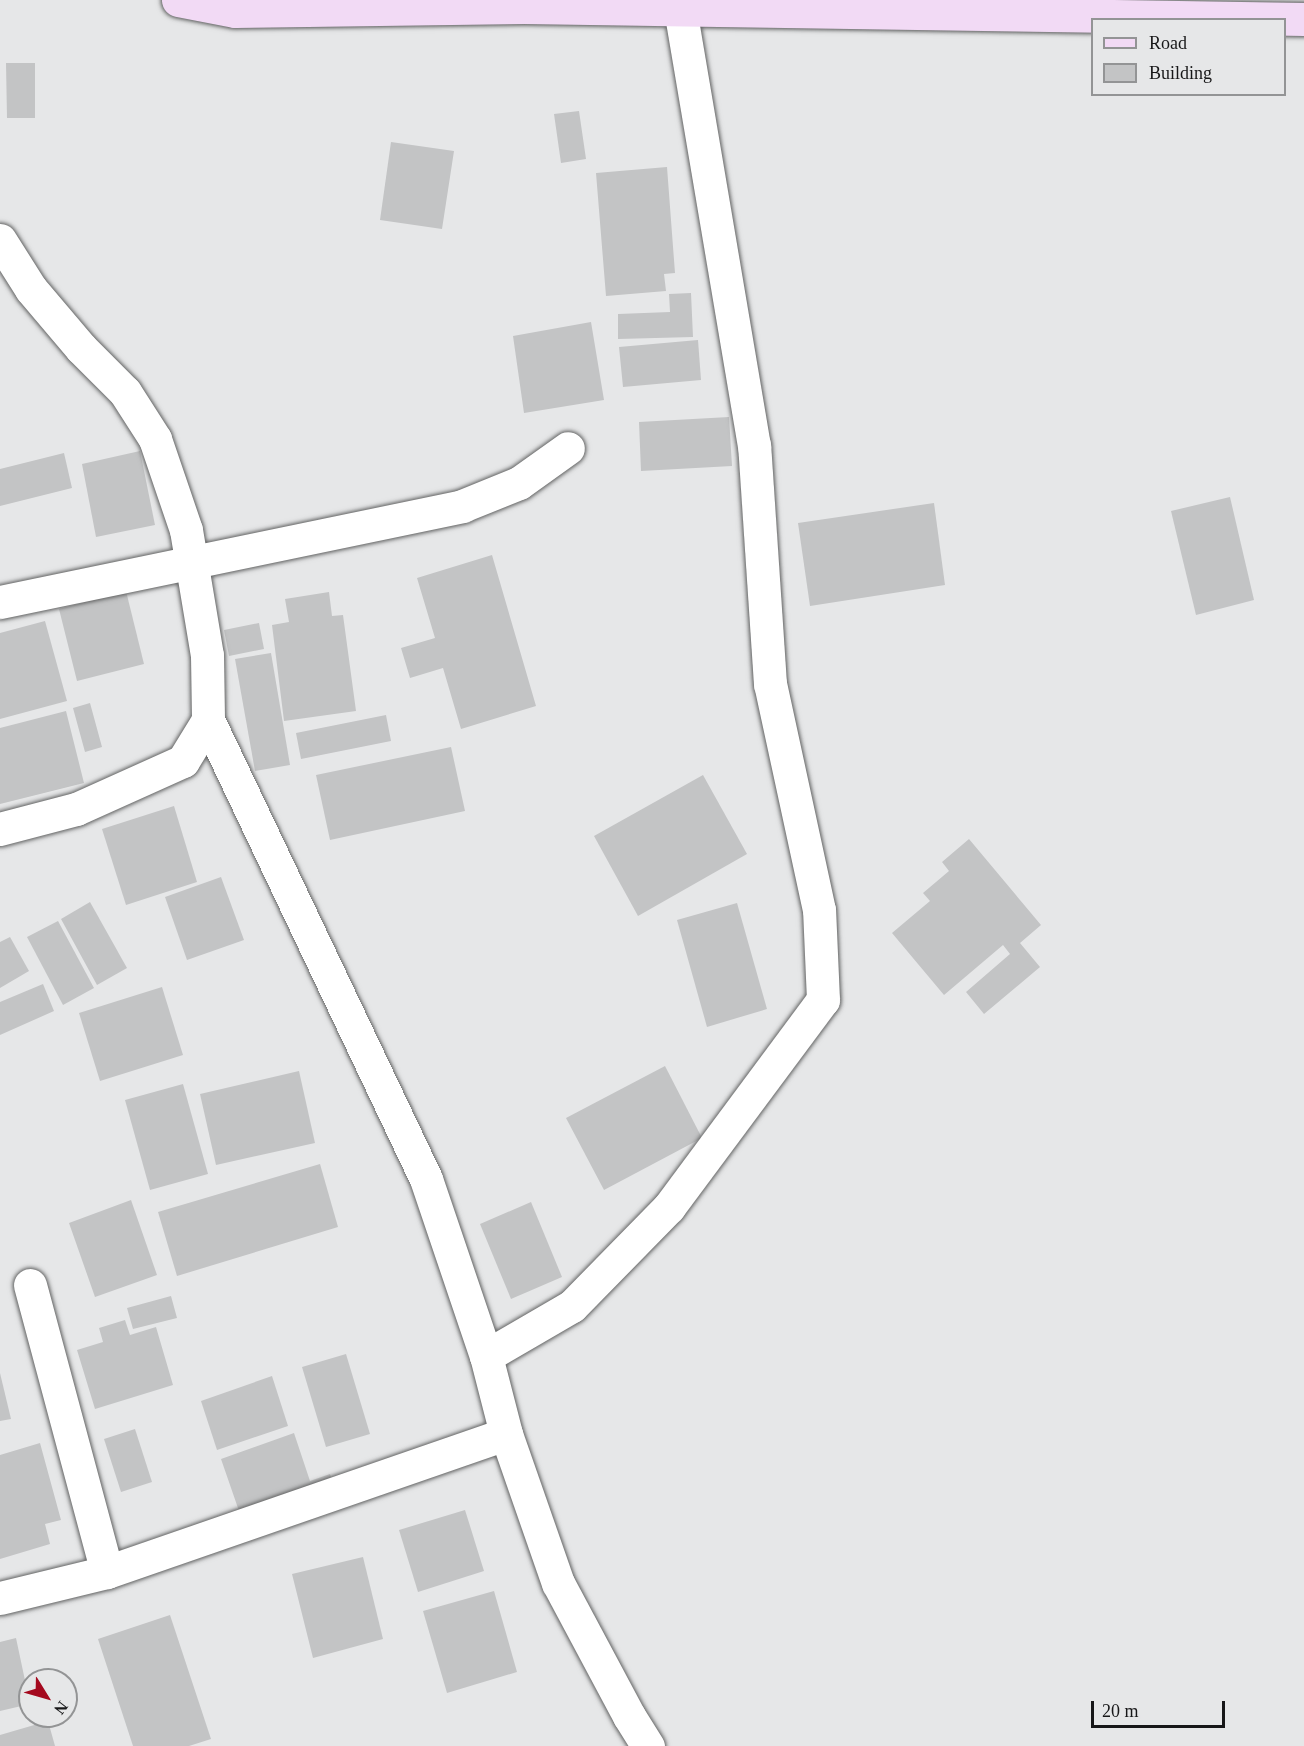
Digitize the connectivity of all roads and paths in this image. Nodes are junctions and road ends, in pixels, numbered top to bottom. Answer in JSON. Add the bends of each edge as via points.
{"nodes":[{"id":1,"x":178,"y":0,"type":"edge"},
{"id":2,"x":524,"y":4,"type":"edge"},
{"id":3,"x":680,"y":10,"type":"junction"},
{"id":4,"x":1235,"y":18,"type":"edge"},
{"id":5,"x":1286,"y":19,"type":"edge"},
{"id":6,"x":1304,"y":19,"type":"edge"},
{"id":7,"x":0,"y":240,"type":"edge"},
{"id":8,"x":568,"y":448,"type":"dead end"},
{"id":9,"x":191,"y":561,"type":"junction"},
{"id":10,"x":0,"y":602,"type":"edge"},
{"id":11,"x":208,"y":720,"type":"junction"},
{"id":12,"x":0,"y":829,"type":"edge"},
{"id":13,"x":30,"y":1285,"type":"dead end"},
{"id":14,"x":486,"y":1356,"type":"junction"},
{"id":15,"x":506,"y":1434,"type":"junction"},
{"id":16,"x":107,"y":1572,"type":"junction"},
{"id":17,"x":0,"y":1598,"type":"edge"},
{"id":18,"x":648,"y":1746,"type":"edge"}],
"edges":[{"from":1,"to":2,"type":"main road","via":[[235,11]]},
{"from":2,"to":3,"type":"main road"},
{"from":3,"to":4,"type":"main road"},
{"from":3,"to":14,"type":"street","via":[[754,446],[770,684],[819,910],[822,1000],[669,1207],[572,1306]]},
{"from":5,"to":6,"type":"main road"},
{"from":7,"to":9,"type":"street","via":[[31,289],[125,392],[155,439],[186,530]]},
{"from":8,"to":9,"type":"street","via":[[519,483],[462,506]]},
{"from":9,"to":10,"type":"street"},
{"from":9,"to":11,"type":"street","via":[[207,655]]},
{"from":11,"to":12,"type":"street","via":[[183,761],[76,809]]},
{"from":11,"to":14,"type":"street","via":[[426,1179]]},
{"from":13,"to":16,"type":"street"},
{"from":14,"to":15,"type":"street"},
{"from":15,"to":16,"type":"street"},
{"from":15,"to":18,"type":"street","via":[[558,1582],[628,1716]]},
{"from":16,"to":17,"type":"street"}]}
